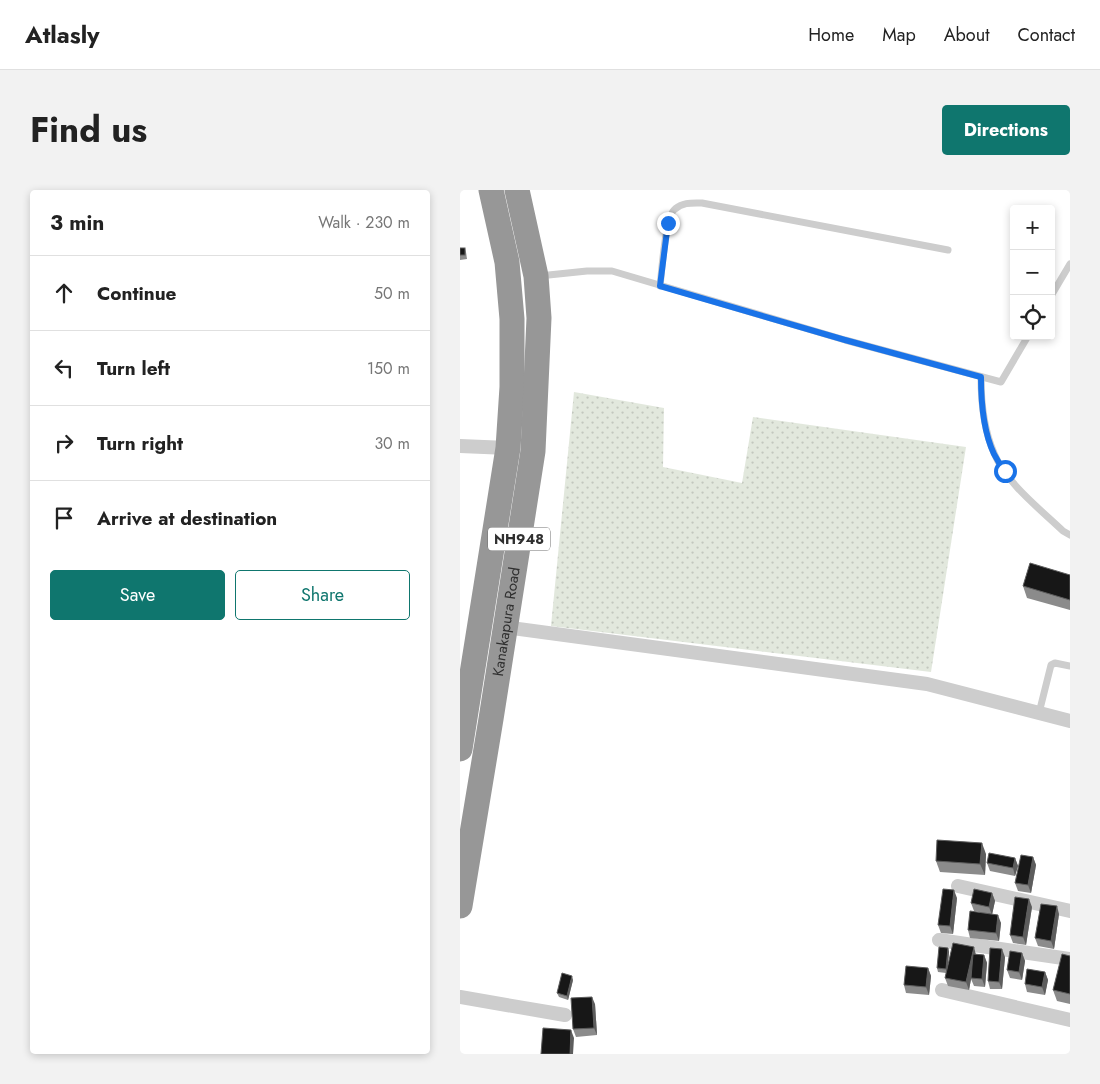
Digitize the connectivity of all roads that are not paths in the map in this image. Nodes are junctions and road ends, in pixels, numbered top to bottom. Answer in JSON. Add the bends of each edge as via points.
{"nodes":[{"id":1,"x":491,"y":190,"type":"edge"},
{"id":2,"x":517,"y":190,"type":"edge"},
{"id":3,"x":948,"y":250,"type":"dead end"},
{"id":4,"x":1070,"y":264,"type":"edge"},
{"id":5,"x":536,"y":276,"type":"junction"},
{"id":6,"x":660,"y":286,"type":"junction"},
{"id":7,"x":1052,"y":295,"type":"edge"},
{"id":8,"x":1026,"y":340,"type":"edge"},
{"id":9,"x":981,"y":377,"type":"junction"},
{"id":10,"x":460,"y":446,"type":"edge"},
{"id":11,"x":508,"y":448,"type":"junction"},
{"id":12,"x":1070,"y":535,"type":"edge"},
{"id":13,"x":504,"y":627,"type":"junction"},
{"id":14,"x":1070,"y":666,"type":"edge"},
{"id":15,"x":1039,"y":714,"type":"junction"},
{"id":16,"x":1070,"y":722,"type":"edge"},
{"id":17,"x":460,"y":749,"type":"edge"},
{"id":18,"x":958,"y":886,"type":"dead end"},
{"id":19,"x":460,"y":906,"type":"edge"},
{"id":20,"x":1070,"y":911,"type":"edge"},
{"id":21,"x":939,"y":940,"type":"dead end"},
{"id":22,"x":1070,"y":959,"type":"edge"},
{"id":23,"x":942,"y":990,"type":"dead end"},
{"id":24,"x":460,"y":997,"type":"edge"},
{"id":25,"x":565,"y":1014,"type":"dead end"},
{"id":26,"x":1070,"y":1020,"type":"edge"}],
"edges":[{"from":1,"to":11,"type":"highway","name":"Kanakapura Road","number":"NH948","via":[[507,262],[512,320]]},
{"from":2,"to":5,"type":"highway","name":"Kanakapura Road","number":"NH948"},
{"from":3,"to":6,"type":"lane","via":[[702,203],[683,204],[673,210],[668,223]]},
{"from":4,"to":7,"type":"lane"},
{"from":5,"to":6,"type":"lane","via":[[587,270],[612,271]]},
{"from":5,"to":13,"type":"highway","name":"Kanakapura Road","number":"NH948","via":[[539,318],[533,451]]},
{"from":6,"to":9,"type":"lane"},
{"from":8,"to":9,"type":"lane","via":[[1001,382]]},
{"from":9,"to":12,"type":"lane","via":[[981,401],[994,454],[1022,492]]},
{"from":10,"to":11,"type":"street"},
{"from":11,"to":17,"type":"highway","name":"Kanakapura Road","number":"NH948"},
{"from":13,"to":15,"type":"street","via":[[927,684]]},
{"from":13,"to":19,"type":"highway","name":"Kanakapura Road","number":"NH948"},
{"from":14,"to":15,"type":"lane","via":[[1051,665]]},
{"from":15,"to":16,"type":"street"},
{"from":18,"to":20,"type":"street"},
{"from":21,"to":22,"type":"street"},
{"from":23,"to":26,"type":"street"},
{"from":24,"to":25,"type":"street"}]}
